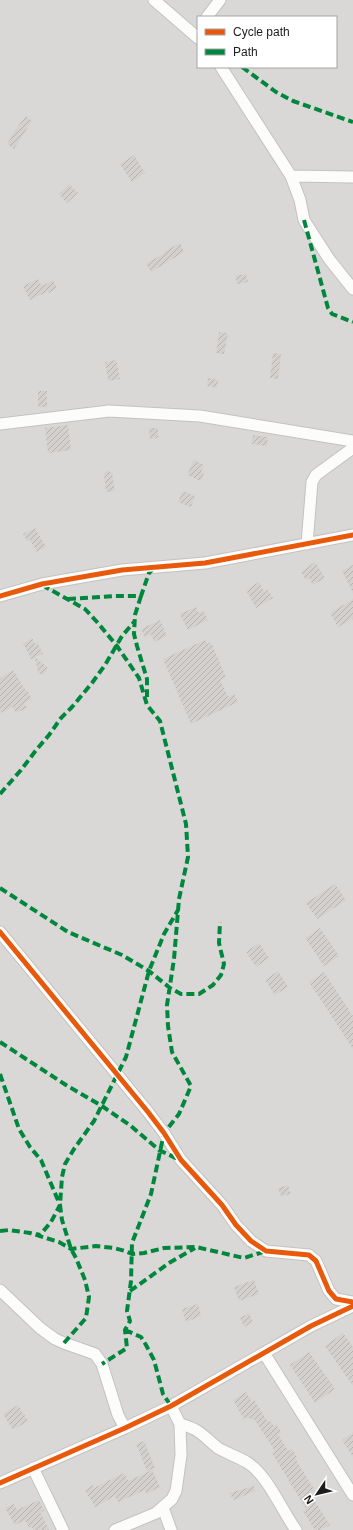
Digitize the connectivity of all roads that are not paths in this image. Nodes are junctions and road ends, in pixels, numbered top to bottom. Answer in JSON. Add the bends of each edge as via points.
{"nodes":[{"id":1,"x":154,"y":0,"type":"edge"},
{"id":2,"x":220,"y":0,"type":"edge"},
{"id":3,"x":208,"y":16,"type":"edge"},
{"id":4,"x":197,"y":33,"type":"edge"},
{"id":5,"x":222,"y":68,"type":"edge"},
{"id":6,"x":292,"y":176,"type":"junction"},
{"id":7,"x":353,"y":177,"type":"edge"},
{"id":8,"x":353,"y":289,"type":"edge"},
{"id":9,"x":0,"y":424,"type":"edge"},
{"id":10,"x":353,"y":440,"type":"edge"},
{"id":11,"x":353,"y":448,"type":"edge"},
{"id":12,"x":353,"y":534,"type":"edge"},
{"id":13,"x":307,"y":544,"type":"junction"},
{"id":14,"x":0,"y":596,"type":"edge"},
{"id":15,"x":0,"y":932,"type":"edge"},
{"id":16,"x":0,"y":1290,"type":"edge"},
{"id":17,"x":353,"y":1302,"type":"edge"},
{"id":18,"x":353,"y":1306,"type":"edge"},
{"id":19,"x":264,"y":1353,"type":"junction"},
{"id":20,"x":171,"y":1406,"type":"junction"},
{"id":21,"x":180,"y":1424,"type":"junction"},
{"id":22,"x":125,"y":1428,"type":"junction"},
{"id":23,"x":33,"y":1468,"type":"junction"},
{"id":24,"x":0,"y":1483,"type":"edge"},
{"id":25,"x":353,"y":1495,"type":"edge"},
{"id":26,"x":163,"y":1508,"type":"junction"},
{"id":27,"x":63,"y":1530,"type":"edge"},
{"id":28,"x":115,"y":1530,"type":"edge"},
{"id":29,"x":171,"y":1530,"type":"edge"},
{"id":30,"x":296,"y":1530,"type":"edge"}],
"edges":[{"from":1,"to":4,"type":"street"},
{"from":2,"to":3,"type":"street"},
{"from":5,"to":6,"type":"street"},
{"from":6,"to":7,"type":"street"},
{"from":6,"to":8,"type":"street","via":[[304,220],[329,259]]},
{"from":9,"to":10,"type":"street","via":[[109,411],[200,416]]},
{"from":11,"to":13,"type":"street","via":[[316,475],[312,482]]},
{"from":12,"to":13,"type":"street"},
{"from":13,"to":14,"type":"street","via":[[205,564],[114,572],[42,584]]},
{"from":15,"to":17,"type":"street","via":[[148,1112],[181,1160],[222,1205],[236,1226],[266,1251],[309,1255],[316,1261],[329,1292],[336,1299]]},
{"from":16,"to":22,"type":"street","via":[[55,1339],[95,1354],[102,1364],[118,1415]]},
{"from":18,"to":19,"type":"street"},
{"from":19,"to":20,"type":"street"},
{"from":19,"to":25,"type":"street"},
{"from":20,"to":21,"type":"street"},
{"from":20,"to":22,"type":"street"},
{"from":21,"to":26,"type":"street","via":[[181,1455],[178,1480],[172,1499]]},
{"from":21,"to":30,"type":"street","via":[[192,1427],[218,1448],[253,1467],[272,1490]]},
{"from":22,"to":23,"type":"street"},
{"from":23,"to":24,"type":"street"},
{"from":23,"to":27,"type":"street"},
{"from":26,"to":28,"type":"street"},
{"from":26,"to":29,"type":"street"}]}
